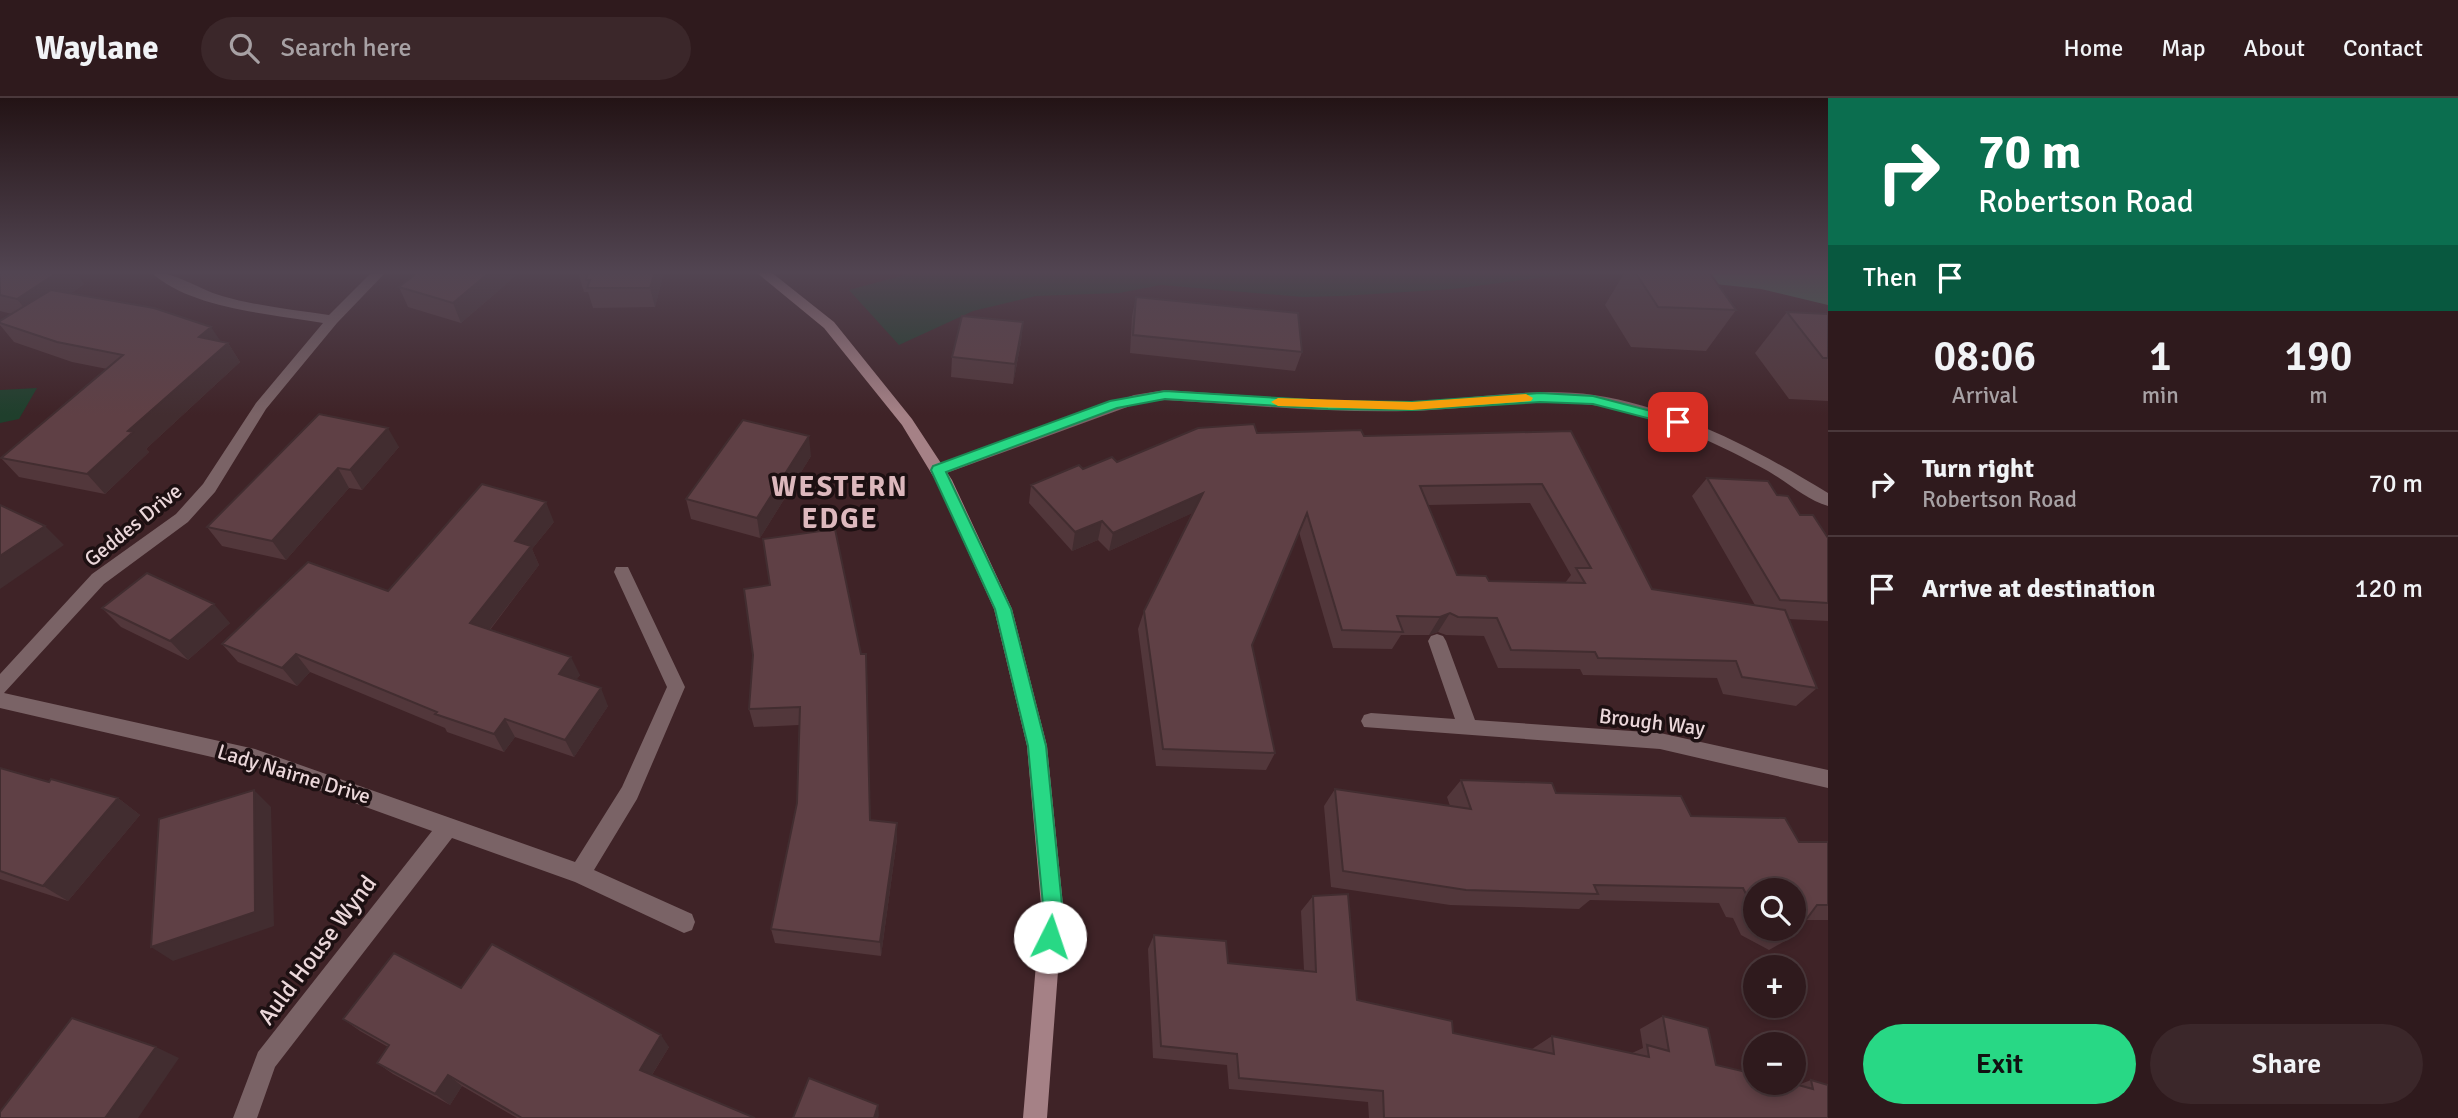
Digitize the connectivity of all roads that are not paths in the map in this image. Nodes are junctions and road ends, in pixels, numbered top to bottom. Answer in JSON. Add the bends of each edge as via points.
{"nodes":[{"id":1,"x":332,"y":320,"type":"edge"},
{"id":2,"x":821,"y":320,"type":"edge"},
{"id":3,"x":938,"y":470,"type":"junction"},
{"id":4,"x":1828,"y":500,"type":"edge"},
{"id":5,"x":622,"y":572,"type":"dead end"},
{"id":6,"x":1437,"y":641,"type":"edge"},
{"id":7,"x":0,"y":687,"type":"edge"},
{"id":8,"x":0,"y":700,"type":"edge"},
{"id":9,"x":1371,"y":721,"type":"dead end"},
{"id":10,"x":1468,"y":728,"type":"junction"},
{"id":11,"x":1828,"y":779,"type":"edge"},
{"id":12,"x":449,"y":825,"type":"junction"},
{"id":13,"x":580,"y":874,"type":"junction"},
{"id":14,"x":684,"y":922,"type":"dead end"},
{"id":15,"x":245,"y":1118,"type":"edge"},
{"id":16,"x":1035,"y":1118,"type":"edge"}],
"edges":[{"from":1,"to":7,"type":"street","name":"Geddes Drive","via":[[261,406],[209,488],[182,518],[98,579]]},
{"from":2,"to":3,"type":"street","via":[[907,422]]},
{"from":3,"to":4,"type":"street","via":[[1139,398],[1165,395],[1412,406],[1540,397],[1593,400],[1678,422],[1787,474]]},
{"from":3,"to":16,"type":"street","via":[[1003,609],[1037,746],[1052,905]]},
{"from":5,"to":13,"type":"street","via":[[676,687],[630,793]]},
{"from":6,"to":10,"type":"street"},
{"from":8,"to":12,"type":"street","name":"Lady Nairne Drive","via":[[255,758]]},
{"from":9,"to":10,"type":"street","name":"Brough Way"},
{"from":10,"to":11,"type":"street","name":"Brough Way","via":[[1660,741]]},
{"from":12,"to":13,"type":"street","name":"Lady Nairne Drive"},
{"from":12,"to":15,"type":"street","name":"Auld House Wynd","via":[[266,1060]]},
{"from":13,"to":14,"type":"street","name":"Lady Nairne Drive"}]}
